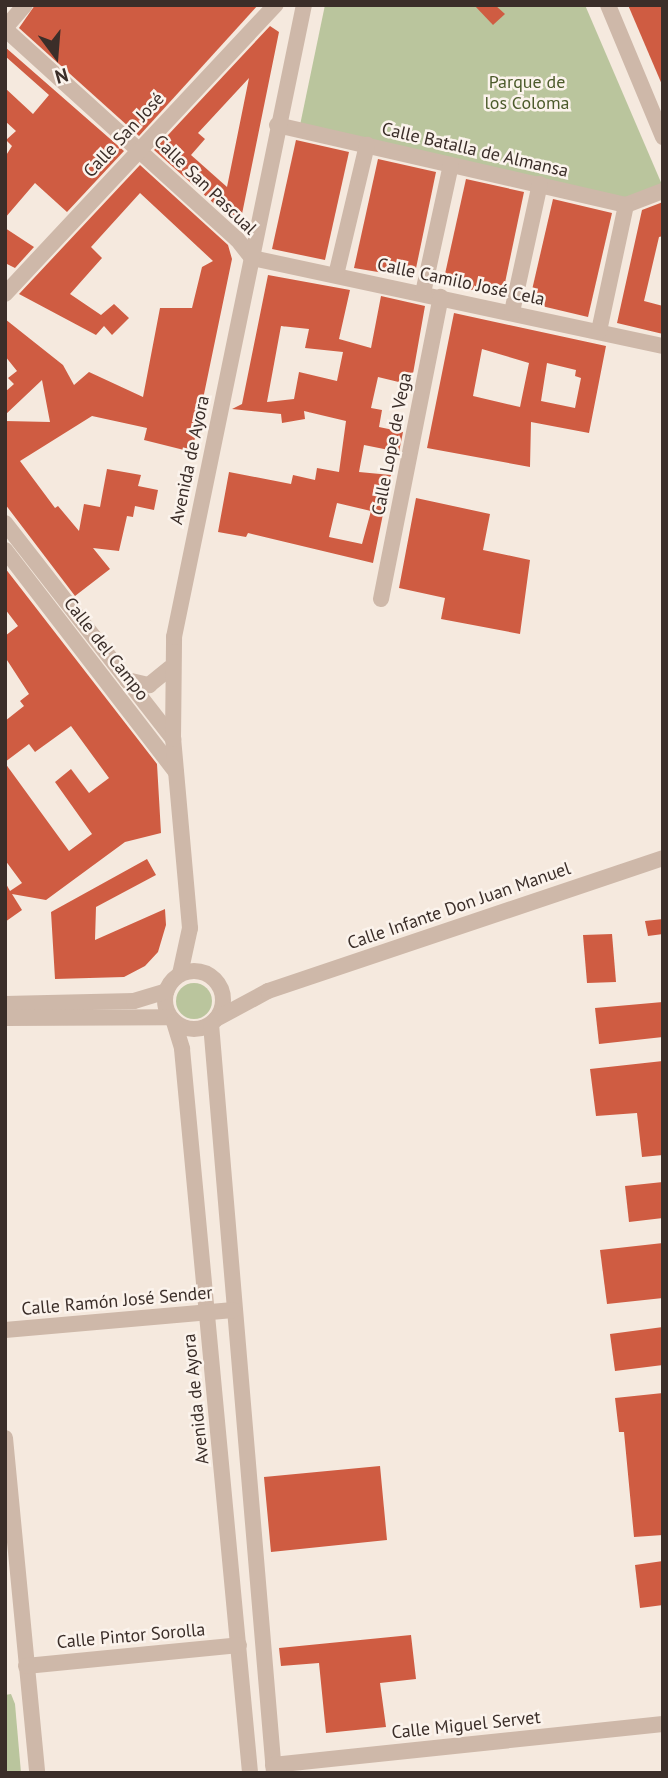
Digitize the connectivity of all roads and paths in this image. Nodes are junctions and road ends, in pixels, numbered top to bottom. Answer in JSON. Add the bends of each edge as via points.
{"nodes":[{"id":1,"x":25,"y":5,"type":"edge"},
{"id":2,"x":275,"y":5,"type":"edge"},
{"id":3,"x":303,"y":5,"type":"edge"},
{"id":4,"x":608,"y":5,"type":"edge"},
{"id":5,"x":5,"y":29,"type":"edge"},
{"id":6,"x":277,"y":125,"type":"junction"},
{"id":7,"x":663,"y":137,"type":"edge"},
{"id":8,"x":367,"y":145,"type":"junction"},
{"id":9,"x":138,"y":148,"type":"junction"},
{"id":10,"x":451,"y":165,"type":"junction"},
{"id":11,"x":540,"y":184,"type":"junction"},
{"id":12,"x":663,"y":191,"type":"edge"},
{"id":13,"x":626,"y":205,"type":"junction"},
{"id":14,"x":251,"y":258,"type":"junction"},
{"id":15,"x":336,"y":275,"type":"junction"},
{"id":16,"x":9,"y":284,"type":"edge"},
{"id":17,"x":423,"y":293,"type":"junction"},
{"id":18,"x":441,"y":297,"type":"junction"},
{"id":19,"x":512,"y":312,"type":"junction"},
{"id":20,"x":599,"y":331,"type":"junction"},
{"id":21,"x":663,"y":346,"type":"edge"},
{"id":22,"x":5,"y":523,"type":"edge"},
{"id":23,"x":5,"y":550,"type":"edge"},
{"id":24,"x":381,"y":599,"type":"dead end"},
{"id":25,"x":170,"y":668,"type":"junction"},
{"id":26,"x":127,"y":680,"type":"junction"},
{"id":27,"x":173,"y":739,"type":"junction"},
{"id":28,"x":176,"y":772,"type":"junction"},
{"id":29,"x":663,"y":858,"type":"edge"},
{"id":30,"x":190,"y":928,"type":"junction"},
{"id":31,"x":180,"y":974,"type":"junction"},
{"id":32,"x":217,"y":983,"type":"junction"},
{"id":33,"x":166,"y":991,"type":"junction"},
{"id":34,"x":268,"y":991,"type":"junction"},
{"id":35,"x":5,"y":1004,"type":"edge"},
{"id":36,"x":5,"y":1018,"type":"edge"},
{"id":37,"x":172,"y":1019,"type":"junction"},
{"id":38,"x":214,"y":1021,"type":"junction"},
{"id":39,"x":233,"y":1310,"type":"junction"},
{"id":40,"x":206,"y":1312,"type":"junction"},
{"id":41,"x":5,"y":1330,"type":"edge"},
{"id":42,"x":5,"y":1438,"type":"edge"},
{"id":43,"x":7,"y":1486,"type":"edge"},
{"id":44,"x":260,"y":1617,"type":"junction"},
{"id":45,"x":237,"y":1619,"type":"junction"},
{"id":46,"x":239,"y":1646,"type":"junction"},
{"id":47,"x":264,"y":1664,"type":"junction"},
{"id":48,"x":26,"y":1665,"type":"junction"},
{"id":49,"x":241,"y":1665,"type":"junction"},
{"id":50,"x":663,"y":1724,"type":"edge"},
{"id":51,"x":273,"y":1769,"type":"edge"},
{"id":52,"x":37,"y":1773,"type":"edge"},
{"id":53,"x":250,"y":1773,"type":"edge"}],
"edges":[{"from":1,"to":5,"type":"street"},
{"from":2,"to":9,"type":"street","name":"Calle San José"},
{"from":3,"to":6,"type":"street","name":"Avenida de Ayora"},
{"from":4,"to":7,"type":"street"},
{"from":5,"to":9,"type":"street","name":"Calle San Pascual"},
{"from":6,"to":8,"type":"street","name":"Calle Batalla de Almansa"},
{"from":6,"to":14,"type":"street","name":"Avenida de Ayora"},
{"from":8,"to":10,"type":"street","name":"Calle Batalla de Almansa"},
{"from":8,"to":15,"type":"street"},
{"from":9,"to":14,"type":"street","name":"Calle San Pascual"},
{"from":9,"to":16,"type":"street","name":"Calle San José"},
{"from":10,"to":11,"type":"street","name":"Calle Batalla de Almansa"},
{"from":10,"to":17,"type":"street"},
{"from":11,"to":13,"type":"street","name":"Calle Batalla de Almansa"},
{"from":11,"to":19,"type":"street"},
{"from":12,"to":13,"type":"street"},
{"from":13,"to":20,"type":"street"},
{"from":14,"to":15,"type":"street","name":"Calle Camilo José Cela"},
{"from":14,"to":25,"type":"street","name":"Avenida de Ayora"},
{"from":15,"to":17,"type":"street","name":"Calle Camilo José Cela"},
{"from":17,"to":18,"type":"street","name":"Calle Camilo José Cela"},
{"from":18,"to":19,"type":"street","name":"Calle Camilo José Cela"},
{"from":18,"to":24,"type":"street","name":"Calle Lope de Vega"},
{"from":19,"to":20,"type":"street","name":"Calle Camilo José Cela"},
{"from":20,"to":21,"type":"street","name":"Calle Camilo José Cela"},
{"from":22,"to":26,"type":"street","name":"Calle del Campo"},
{"from":23,"to":28,"type":"street","name":"Calle del Campo"},
{"from":25,"to":26,"type":"street","name":"Calle del Campo","via":[[149,685]]},
{"from":25,"to":27,"type":"street","name":"Avenida de Ayora"},
{"from":26,"to":27,"type":"street","name":"Calle del Campo"},
{"from":27,"to":28,"type":"street","name":"Avenida de Ayora"},
{"from":28,"to":30,"type":"street","name":"Avenida de Ayora"},
{"from":29,"to":34,"type":"street","name":"Calle Infante Don Juan Manuel"},
{"from":30,"to":31,"type":"street","name":"Avenida de Ayora"},
{"from":30,"to":32,"type":"street","name":"Avenida de Ayora","via":[[201,961]]},
{"from":31,"to":32,"type":"street","via":[[197,971]]},
{"from":31,"to":33,"type":"street"},
{"from":32,"to":34,"type":"street","name":"Calle Infante Don Juan Manuel"},
{"from":32,"to":38,"type":"street","via":[[223,1004]]},
{"from":33,"to":35,"type":"street","via":[[134,1001]]},
{"from":33,"to":37,"type":"street"},
{"from":34,"to":38,"type":"street","name":"Calle Infante Don Juan Manuel"},
{"from":36,"to":37,"type":"street"},
{"from":37,"to":38,"type":"street","via":[[190,1029]]},
{"from":37,"to":40,"type":"street","name":"Avenida de Ayora","via":[[182,1049]]},
{"from":38,"to":39,"type":"street"},
{"from":39,"to":40,"type":"street","name":"Calle Ramón José Sender"},
{"from":39,"to":44,"type":"street"},
{"from":40,"to":41,"type":"street","name":"Calle Ramón José Sender"},
{"from":40,"to":45,"type":"street","name":"Avenida de Ayora"},
{"from":42,"to":43,"type":"street"},
{"from":43,"to":48,"type":"street"},
{"from":44,"to":45,"type":"street"},
{"from":44,"to":47,"type":"street"},
{"from":45,"to":46,"type":"street","name":"Avenida de Ayora"},
{"from":46,"to":48,"type":"street","name":"Calle Pintor Sorolla"},
{"from":46,"to":49,"type":"street","name":"Avenida de Ayora"},
{"from":47,"to":49,"type":"street"},
{"from":47,"to":51,"type":"street"},
{"from":48,"to":52,"type":"street"},
{"from":49,"to":53,"type":"street","name":"Avenida de Ayora"},
{"from":50,"to":51,"type":"street","name":"Calle Miguel Servet"}]}
